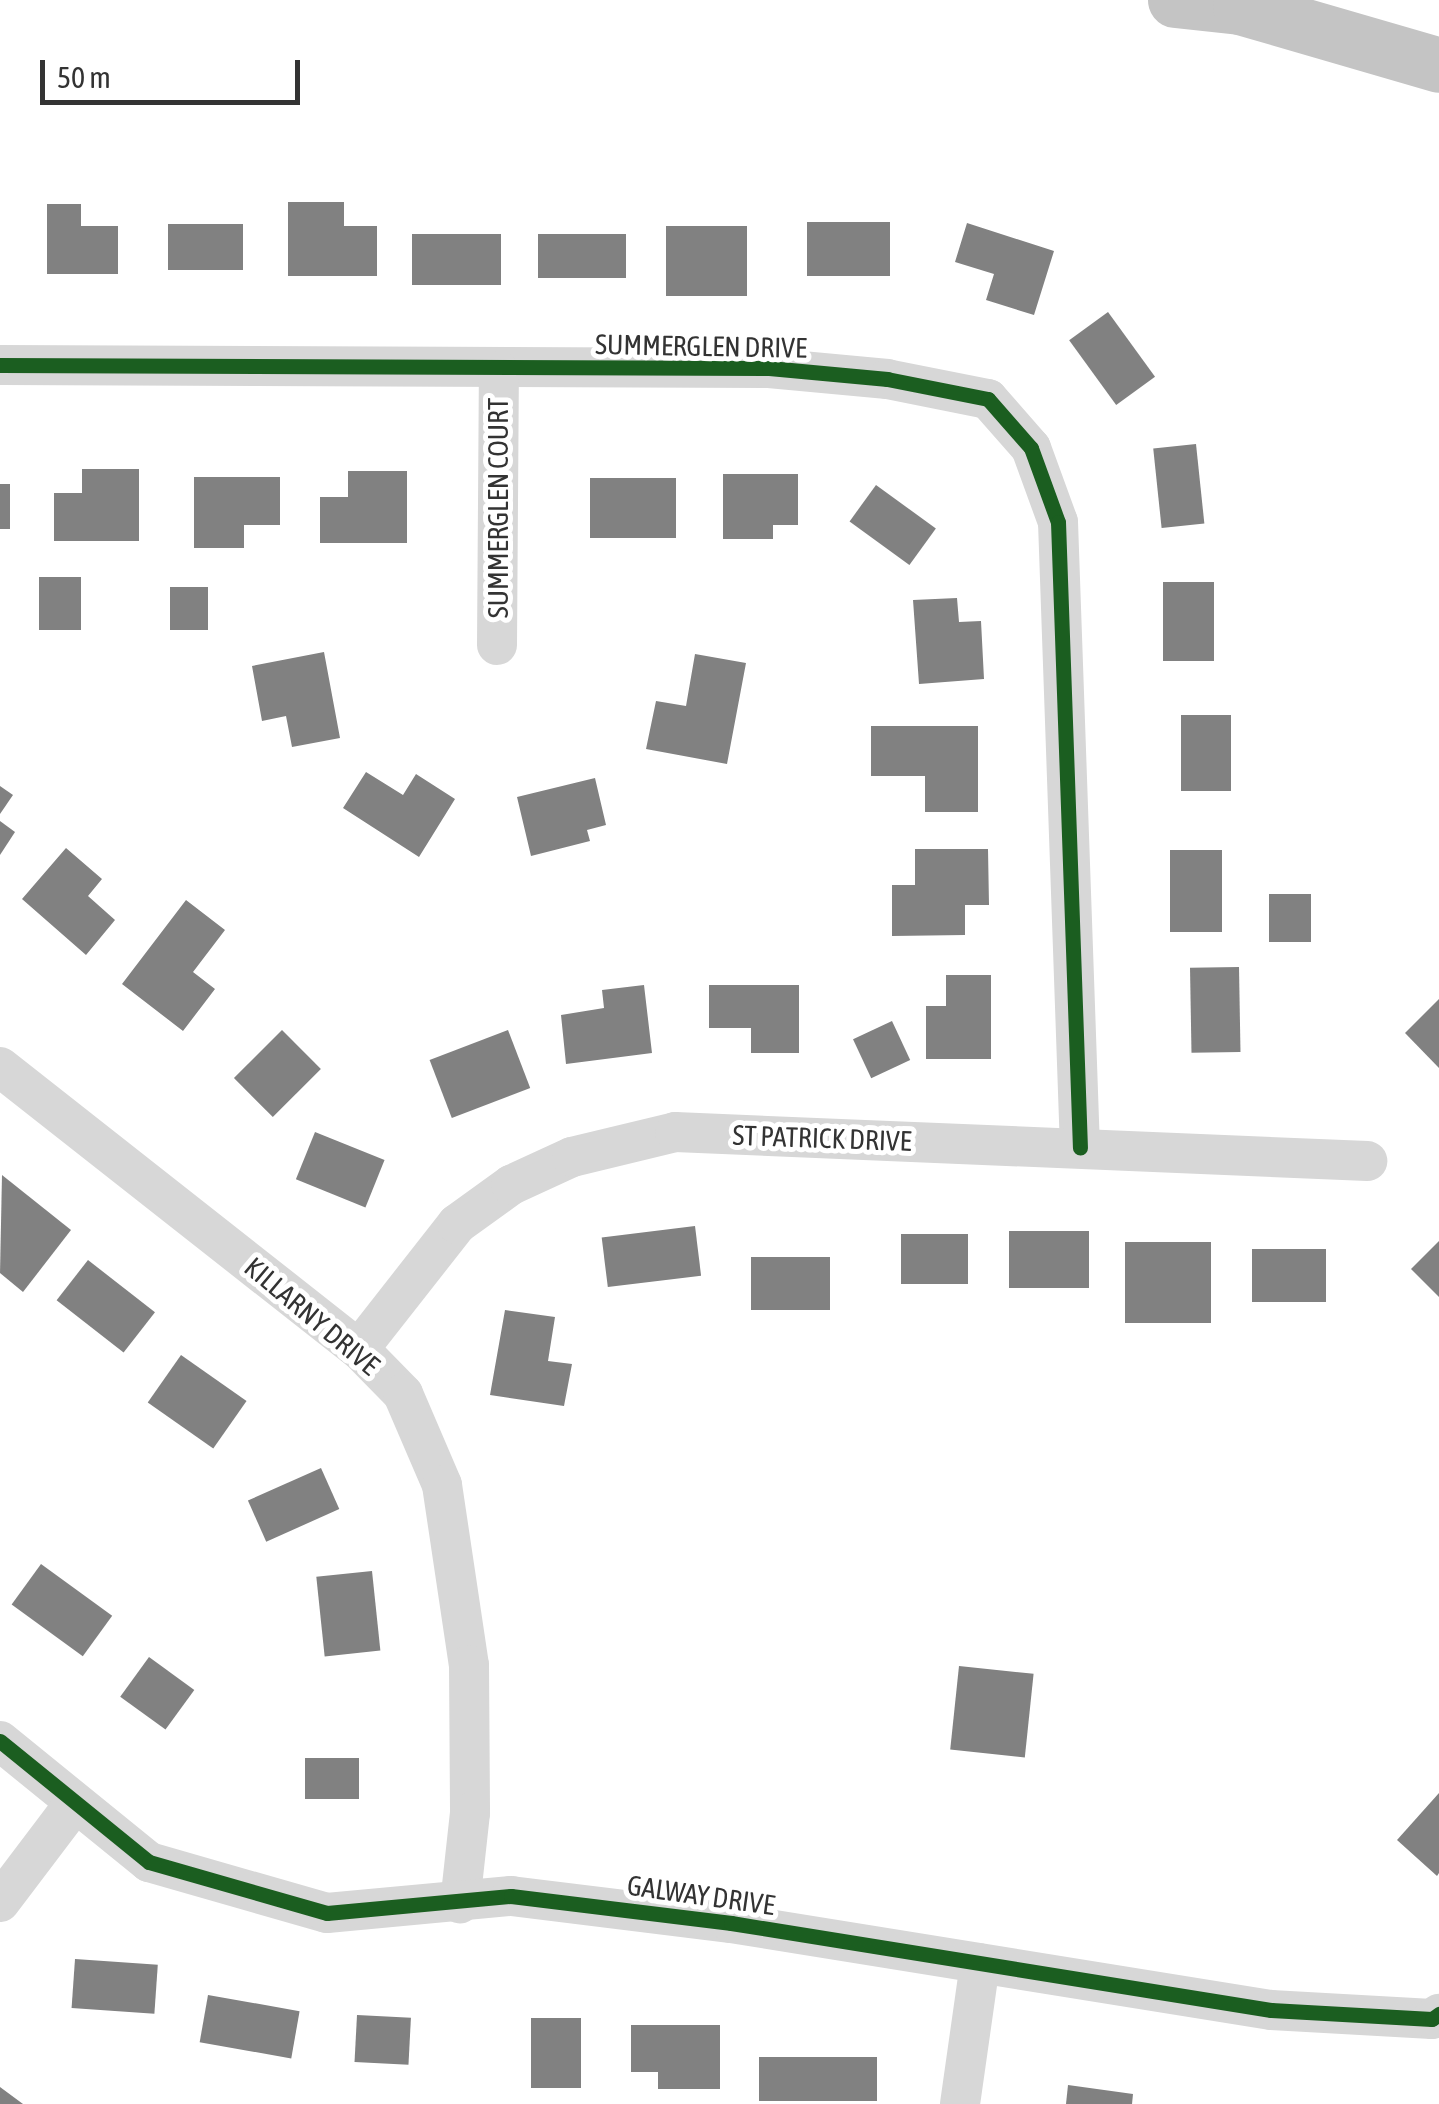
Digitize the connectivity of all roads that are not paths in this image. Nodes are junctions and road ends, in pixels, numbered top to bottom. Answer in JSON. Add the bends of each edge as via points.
{"nodes":[{"id":1,"x":1175,"y":0,"type":"edge"},
{"id":2,"x":1439,"y":65,"type":"edge"},
{"id":3,"x":0,"y":365,"type":"edge"},
{"id":4,"x":499,"y":371,"type":"junction"},
{"id":5,"x":498,"y":645,"type":"dead end"},
{"id":6,"x":0,"y":1067,"type":"edge"},
{"id":7,"x":1080,"y":1148,"type":"junction"},
{"id":8,"x":1367,"y":1161,"type":"dead end"},
{"id":9,"x":360,"y":1349,"type":"junction"},
{"id":10,"x":0,"y":1741,"type":"edge"},
{"id":11,"x":74,"y":1804,"type":"junction"},
{"id":12,"x":0,"y":1902,"type":"edge"},
{"id":13,"x":460,"y":1903,"type":"junction"},
{"id":14,"x":980,"y":1963,"type":"junction"},
{"id":15,"x":1437,"y":2025,"type":"edge"},
{"id":16,"x":960,"y":2104,"type":"edge"}],
"edges":[{"from":1,"to":2,"type":"highway","via":[[1277,16]]},
{"from":3,"to":4,"type":"street","name":"SUMMERGLEN DRIVE"},
{"from":4,"to":5,"type":"street","name":"SUMMERGLEN COURT"},
{"from":4,"to":7,"type":"street","name":"SUMMERGLEN DRIVE","via":[[769,368],[887,379],[988,399],[1031,448],[1058,522]]},
{"from":6,"to":9,"type":"street","name":"KILLARNY DRIVE"},
{"from":7,"to":8,"type":"street","name":"ST PATRICK DRIVE"},
{"from":7,"to":9,"type":"street","name":"ST PATRICK DRIVE","via":[[674,1132],[572,1157],[511,1185],[457,1224]]},
{"from":9,"to":13,"type":"street","name":"KILLARNY DRIVE","via":[[403,1394],[442,1485],[469,1666],[470,1813]]},
{"from":10,"to":11,"type":"street","name":"GALWAY DRIVE"},
{"from":11,"to":12,"type":"street"},
{"from":11,"to":13,"type":"street","name":"GALWAY DRIVE","via":[[149,1862],[278,1903],[327,1913]]},
{"from":13,"to":14,"type":"street","name":"GALWAY DRIVE","via":[[511,1896]]},
{"from":14,"to":15,"type":"street","name":"GALWAY DRIVE","via":[[1272,2010]]},
{"from":14,"to":16,"type":"street"}]}
